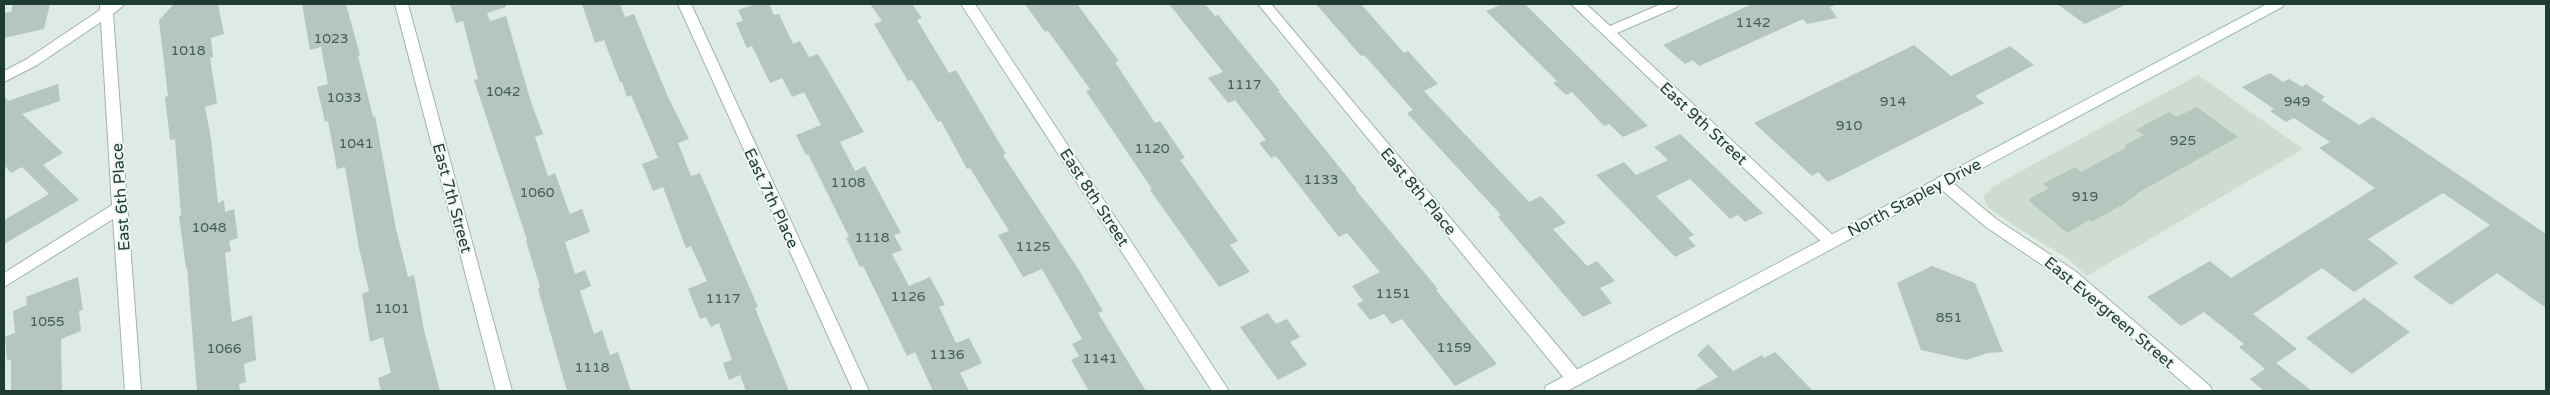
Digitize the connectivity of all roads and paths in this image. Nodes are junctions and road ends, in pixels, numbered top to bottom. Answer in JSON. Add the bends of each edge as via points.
{"nodes":[{"id":1,"x":402,"y":4,"type":"edge"},
{"id":2,"x":684,"y":4,"type":"edge"},
{"id":3,"x":968,"y":4,"type":"edge"},
{"id":4,"x":1264,"y":4,"type":"edge"},
{"id":5,"x":1578,"y":4,"type":"edge"},
{"id":6,"x":1672,"y":4,"type":"edge"},
{"id":7,"x":2277,"y":4,"type":"edge"},
{"id":8,"x":111,"y":6,"type":"edge"},
{"id":9,"x":1608,"y":32,"type":"junction"},
{"id":10,"x":4,"y":77,"type":"edge"},
{"id":11,"x":1942,"y":182,"type":"junction"},
{"id":12,"x":121,"y":207,"type":"junction"},
{"id":13,"x":1830,"y":242,"type":"junction"},
{"id":14,"x":4,"y":281,"type":"edge"},
{"id":15,"x":1575,"y":379,"type":"junction"},
{"id":16,"x":133,"y":391,"type":"edge"},
{"id":17,"x":504,"y":391,"type":"edge"},
{"id":18,"x":860,"y":391,"type":"edge"},
{"id":19,"x":1221,"y":391,"type":"edge"},
{"id":20,"x":1552,"y":391,"type":"edge"},
{"id":21,"x":2204,"y":391,"type":"edge"}],
"edges":[{"from":1,"to":17,"type":"street","name":"East 7th Street"},
{"from":2,"to":18,"type":"street","name":"East 7th Place"},
{"from":3,"to":19,"type":"street","name":"East 8th Street"},
{"from":4,"to":15,"type":"street","name":"East 8th Place"},
{"from":5,"to":9,"type":"street","name":"East 9th Street"},
{"from":6,"to":9,"type":"street"},
{"from":7,"to":11,"type":"street","name":"North Stapley Drive"},
{"from":8,"to":10,"type":"street","via":[[32,62]]},
{"from":8,"to":12,"type":"street","name":"East 6th Place"},
{"from":9,"to":13,"type":"street","name":"East 9th Street"},
{"from":11,"to":13,"type":"street","name":"North Stapley Drive"},
{"from":11,"to":21,"type":"street","name":"East Evergreen Street","via":[[1991,223],[2069,275]]},
{"from":12,"to":14,"type":"street"},
{"from":12,"to":16,"type":"street","name":"East 6th Place"},
{"from":13,"to":15,"type":"street","name":"North Stapley Drive"},
{"from":15,"to":20,"type":"street","name":"North Stapley Drive"}]}
